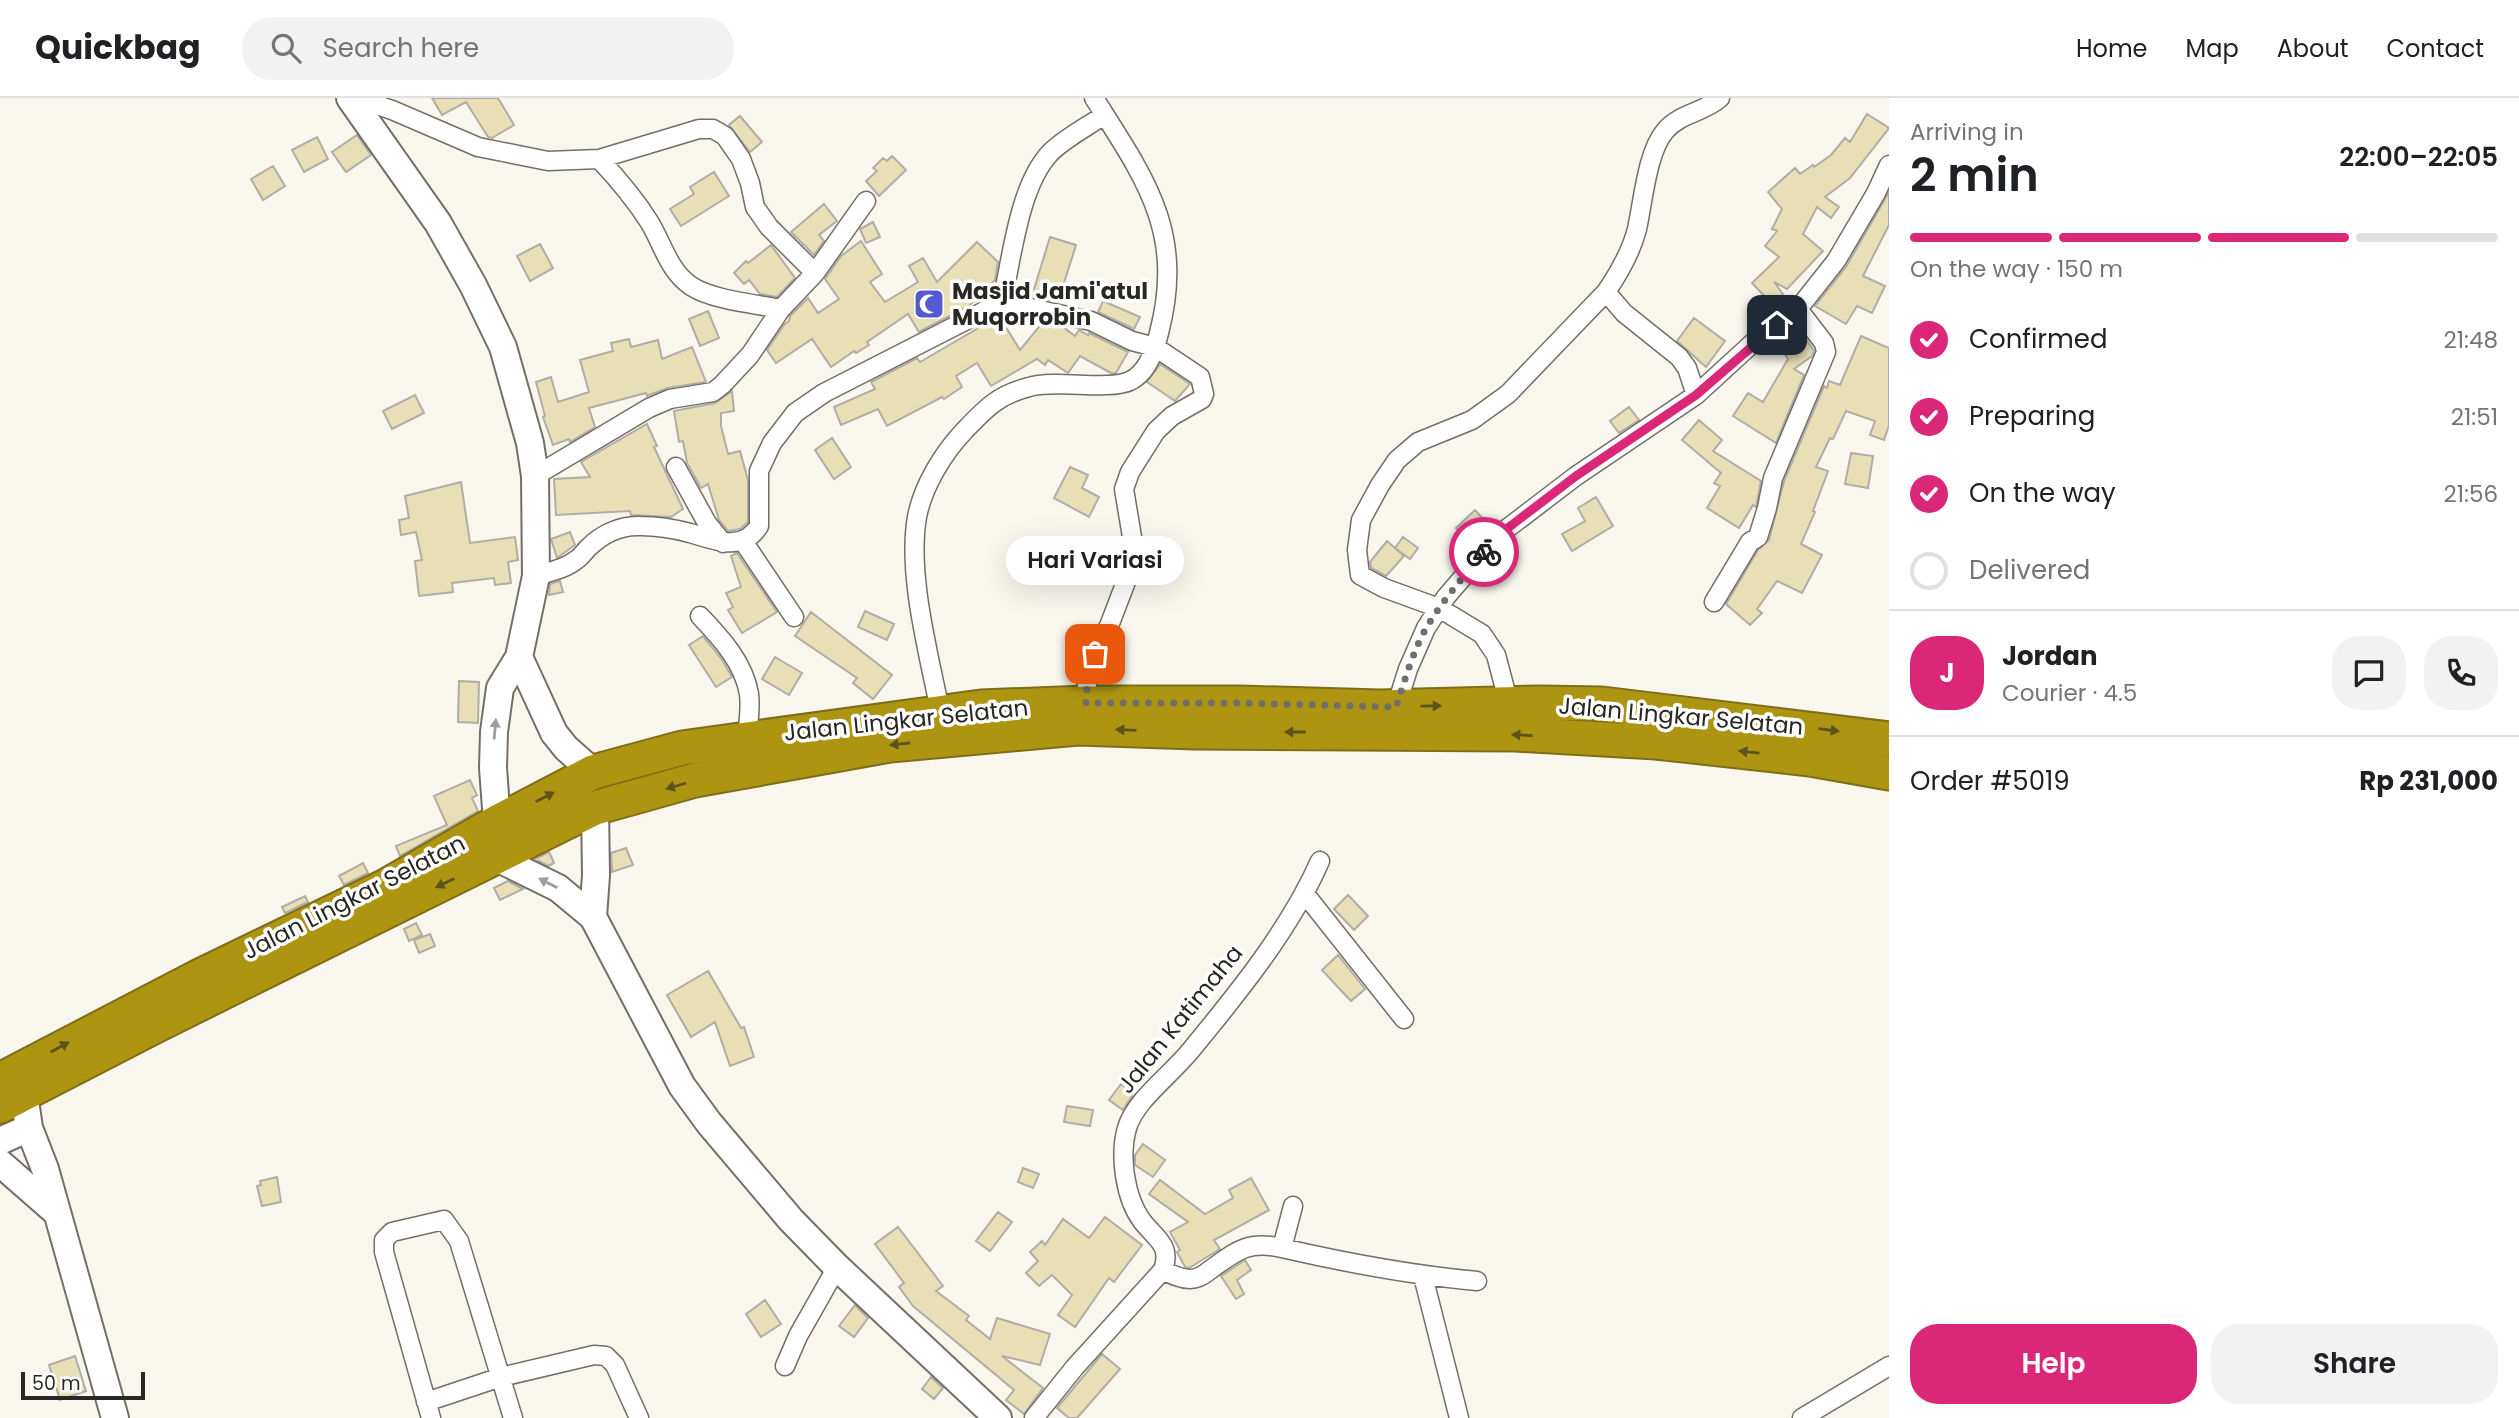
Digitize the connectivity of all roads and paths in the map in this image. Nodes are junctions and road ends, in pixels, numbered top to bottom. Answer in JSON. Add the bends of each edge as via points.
{"nodes":[{"id":1,"x":349,"y":98,"type":"edge"},
{"id":2,"x":356,"y":98,"type":"edge"},
{"id":3,"x":1094,"y":98,"type":"edge"},
{"id":4,"x":1720,"y":98,"type":"edge"},
{"id":5,"x":1104,"y":115,"type":"junction"},
{"id":6,"x":599,"y":159,"type":"junction"},
{"id":7,"x":1889,"y":165,"type":"edge"},
{"id":8,"x":866,"y":201,"type":"dead end"},
{"id":9,"x":815,"y":273,"type":"junction"},
{"id":10,"x":1606,"y":292,"type":"junction"},
{"id":11,"x":1002,"y":302,"type":"junction"},
{"id":12,"x":781,"y":309,"type":"junction"},
{"id":13,"x":1798,"y":309,"type":"junction"},
{"id":14,"x":1155,"y":347,"type":"junction"},
{"id":15,"x":1696,"y":395,"type":"junction"},
{"id":16,"x":676,"y":467,"type":"dead end"},
{"id":17,"x":535,"y":476,"type":"junction"},
{"id":18,"x":743,"y":541,"type":"junction"},
{"id":19,"x":723,"y":543,"type":"junction"},
{"id":20,"x":536,"y":576,"type":"junction"},
{"id":21,"x":1714,"y":602,"type":"dead end"},
{"id":22,"x":1439,"y":608,"type":"junction"},
{"id":23,"x":700,"y":616,"type":"dead end"},
{"id":24,"x":794,"y":617,"type":"dead end"},
{"id":25,"x":519,"y":657,"type":"junction"},
{"id":26,"x":1086,"y":703,"type":"junction"},
{"id":27,"x":1509,"y":704,"type":"junction"},
{"id":28,"x":1396,"y":707,"type":"junction"},
{"id":29,"x":940,"y":711,"type":"junction"},
{"id":30,"x":1198,"y":717,"type":"junction"},
{"id":31,"x":1241,"y":717,"type":"junction"},
{"id":32,"x":981,"y":722,"type":"junction"},
{"id":33,"x":747,"y":738,"type":"junction"},
{"id":34,"x":1889,"y":739,"type":"edge"},
{"id":35,"x":593,"y":772,"type":"junction"},
{"id":36,"x":1889,"y":773,"type":"edge"},
{"id":37,"x":595,"y":808,"type":"junction"},
{"id":38,"x":497,"y":822,"type":"junction"},
{"id":39,"x":497,"y":858,"type":"junction"},
{"id":40,"x":1320,"y":861,"type":"dead end"},
{"id":41,"x":1305,"y":894,"type":"junction"},
{"id":42,"x":593,"y":917,"type":"junction"},
{"id":43,"x":205,"y":988,"type":"junction"},
{"id":44,"x":1404,"y":1019,"type":"dead end"},
{"id":45,"x":8,"y":1093,"type":"edge"},
{"id":46,"x":29,"y":1128,"type":"junction"},
{"id":47,"x":0,"y":1141,"type":"edge"},
{"id":48,"x":0,"y":1163,"type":"edge"},
{"id":49,"x":1293,"y":1206,"type":"dead end"},
{"id":50,"x":56,"y":1212,"type":"junction"},
{"id":51,"x":1282,"y":1248,"type":"junction"},
{"id":52,"x":837,"y":1267,"type":"junction"},
{"id":53,"x":1163,"y":1270,"type":"junction"},
{"id":54,"x":1423,"y":1276,"type":"junction"},
{"id":55,"x":1477,"y":1281,"type":"dead end"},
{"id":56,"x":785,"y":1366,"type":"dead end"},
{"id":57,"x":1889,"y":1366,"type":"edge"},
{"id":58,"x":501,"y":1377,"type":"junction"},
{"id":59,"x":429,"y":1410,"type":"edge"},
{"id":60,"x":635,"y":1417,"type":"edge"},
{"id":61,"x":115,"y":1418,"type":"edge"},
{"id":62,"x":513,"y":1418,"type":"edge"},
{"id":63,"x":998,"y":1418,"type":"edge"},
{"id":64,"x":1034,"y":1418,"type":"edge"},
{"id":65,"x":1459,"y":1418,"type":"edge"},
{"id":66,"x":1802,"y":1418,"type":"edge"}],
"edges":[{"from":1,"to":17,"type":"street","via":[[438,223],[490,317],[512,376]]},
{"from":2,"to":6,"type":"street","via":[[478,148],[548,161]]},
{"from":3,"to":5,"type":"street"},
{"from":4,"to":10,"type":"street","via":[[1709,108],[1678,118],[1663,133],[1625,263]]},
{"from":5,"to":11,"type":"street","via":[[1052,150],[1033,176]]},
{"from":5,"to":14,"type":"street","via":[[1143,175],[1162,225],[1169,262],[1165,308]]},
{"from":6,"to":9,"type":"street","via":[[698,129],[713,129],[741,159],[755,207],[769,227]]},
{"from":6,"to":12,"type":"street","via":[[629,191],[674,271],[692,287]]},
{"from":7,"to":13,"type":"street","via":[[1836,261]]},
{"from":8,"to":9,"type":"street"},
{"from":9,"to":12,"type":"street"},
{"from":10,"to":15,"type":"street","via":[[1624,313],[1679,357]]},
{"from":10,"to":22,"type":"street","via":[[1508,394],[1472,420],[1418,442],[1397,460],[1361,520],[1360,575]]},
{"from":11,"to":14,"type":"street","via":[[1081,318]]},
{"from":11,"to":18,"type":"street","via":[[795,412],[772,443],[760,471],[759,526]]},
{"from":12,"to":17,"type":"street","via":[[741,366],[713,392],[670,399],[649,408]]},
{"from":13,"to":15,"type":"street"},
{"from":13,"to":21,"type":"street","via":[[1826,352],[1773,478],[1758,537],[1750,542]]},
{"from":14,"to":26,"type":"street","via":[[1200,377],[1204,394],[1156,432],[1126,482],[1132,566],[1088,666]]},
{"from":14,"to":29,"type":"street","via":[[1132,381],[1031,386],[993,401],[955,440],[930,481],[917,517],[915,558]]},
{"from":15,"to":22,"type":"street","via":[[1500,534]]},
{"from":16,"to":19,"type":"street"},
{"from":17,"to":20,"type":"street"},
{"from":18,"to":19,"type":"street"},
{"from":18,"to":24,"type":"street"},
{"from":19,"to":20,"type":"street","via":[[637,526],[608,532],[578,559]]},
{"from":20,"to":25,"type":"street"},
{"from":22,"to":27,"type":"street","via":[[1482,635],[1496,654]]},
{"from":22,"to":28,"type":"street","via":[[1408,668]]},
{"from":23,"to":33,"type":"street","via":[[727,645],[742,674],[749,695]]},
{"from":25,"to":35,"type":"street","via":[[554,733]]},
{"from":38,"to":25,"type":"street","one_way":true,"via":[[494,732],[500,688]]},
{"from":26,"to":30,"type":"highway","name":"Jalan Lingkar Selatan"},
{"from":26,"to":32,"type":"highway","name":"Jalan Lingkar Selatan"},
{"from":28,"to":27,"type":"highway","name":"Jalan Lingkar Selatan","one_way":true},
{"from":27,"to":34,"type":"highway","name":"Jalan Lingkar Selatan","one_way":true,"via":[[1634,707]]},
{"from":28,"to":31,"type":"highway","name":"Jalan Lingkar Selatan"},
{"from":29,"to":32,"type":"highway","name":"Jalan Lingkar Selatan"},
{"from":29,"to":33,"type":"highway","name":"Jalan Lingkar Selatan"},
{"from":30,"to":31,"type":"highway","name":"Jalan Lingkar Selatan"},
{"from":30,"to":32,"type":"highway","name":"Jalan Lingkar Selatan","one_way":true,"via":[[1078,728]]},
{"from":36,"to":31,"type":"highway","name":"Jalan Lingkar Selatan","one_way":true,"via":[[1656,742]]},
{"from":32,"to":37,"type":"highway","name":"Jalan Lingkar Selatan","one_way":true,"via":[[890,745],[695,780]]},
{"from":33,"to":35,"type":"highway","name":"Jalan Lingkar Selatan","via":[[682,748]]},
{"from":38,"to":35,"type":"highway","name":"Jalan Lingkar Selatan","one_way":true},
{"from":37,"to":39,"type":"highway","name":"Jalan Lingkar Selatan"},
{"from":37,"to":42,"type":"street"},
{"from":38,"to":43,"type":"highway","name":"Jalan Lingkar Selatan"},
{"from":42,"to":39,"type":"street","one_way":true,"via":[[558,888]]},
{"from":39,"to":43,"type":"highway","name":"Jalan Lingkar Selatan","one_way":true},
{"from":40,"to":41,"type":"street","name":"Jalan Katimaha"},
{"from":41,"to":44,"type":"street"},
{"from":41,"to":53,"type":"street","name":"Jalan Katimaha","via":[[1226,1006],[1137,1108],[1127,1126],[1124,1173],[1141,1219],[1163,1246],[1167,1258]]},
{"from":42,"to":52,"type":"street","via":[[682,1086],[791,1220]]},
{"from":43,"to":45,"type":"highway","name":"Jalan Lingkar Selatan"},
{"from":45,"to":46,"type":"street"},
{"from":46,"to":47,"type":"street"},
{"from":46,"to":50,"type":"street"},
{"from":48,"to":50,"type":"street"},
{"from":49,"to":51,"type":"street"},
{"from":50,"to":61,"type":"street"},
{"from":51,"to":53,"type":"street","via":[[1249,1246],[1191,1279]]},
{"from":51,"to":54,"type":"street"},
{"from":52,"to":56,"type":"street"},
{"from":52,"to":63,"type":"street"},
{"from":53,"to":64,"type":"street"},
{"from":54,"to":55,"type":"street"},
{"from":54,"to":65,"type":"street"},
{"from":57,"to":66,"type":"street"},
{"from":58,"to":59,"type":"street"},
{"from":58,"to":59,"type":"street","via":[[452,1229],[444,1220],[392,1232],[384,1240],[384,1252]]},
{"from":58,"to":60,"type":"street","via":[[606,1356],[615,1365]]},
{"from":58,"to":62,"type":"street"}]}
